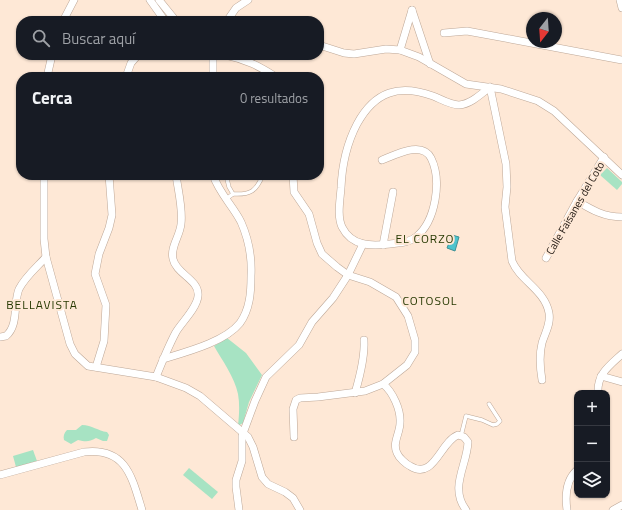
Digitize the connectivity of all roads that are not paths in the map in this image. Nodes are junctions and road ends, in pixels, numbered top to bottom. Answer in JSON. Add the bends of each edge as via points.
{"nodes":[{"id":1,"x":74,"y":0,"type":"edge"},
{"id":2,"x":150,"y":0,"type":"edge"},
{"id":3,"x":159,"y":0,"type":"edge"},
{"id":4,"x":248,"y":0,"type":"edge"},
{"id":5,"x":620,"y":0,"type":"edge"},
{"id":6,"x":622,"y":8,"type":"edge"},
{"id":7,"x":66,"y":16,"type":"edge"},
{"id":8,"x":161,"y":16,"type":"edge"},
{"id":9,"x":172,"y":16,"type":"edge"},
{"id":10,"x":230,"y":16,"type":"edge"},
{"id":11,"x":444,"y":33,"type":"dead end"},
{"id":12,"x":324,"y":46,"type":"edge"},
{"id":13,"x":400,"y":50,"type":"junction"},
{"id":14,"x":51,"y":60,"type":"edge"},
{"id":15,"x":134,"y":60,"type":"edge"},
{"id":16,"x":213,"y":60,"type":"edge"},
{"id":17,"x":245,"y":60,"type":"edge"},
{"id":18,"x":622,"y":60,"type":"edge"},
{"id":19,"x":430,"y":64,"type":"junction"},
{"id":20,"x":48,"y":72,"type":"edge"},
{"id":21,"x":128,"y":72,"type":"edge"},
{"id":22,"x":213,"y":72,"type":"edge"},
{"id":23,"x":268,"y":72,"type":"edge"},
{"id":24,"x":490,"y":87,"type":"junction"},
{"id":25,"x":604,"y":157,"type":"junction"},
{"id":26,"x":382,"y":160,"type":"dead end"},
{"id":27,"x":622,"y":175,"type":"edge"},
{"id":28,"x":44,"y":180,"type":"edge"},
{"id":29,"x":109,"y":180,"type":"edge"},
{"id":30,"x":177,"y":180,"type":"edge"},
{"id":31,"x":215,"y":180,"type":"edge"},
{"id":32,"x":227,"y":180,"type":"edge"},
{"id":33,"x":261,"y":180,"type":"edge"},
{"id":34,"x":293,"y":180,"type":"edge"},
{"id":35,"x":393,"y":192,"type":"dead end"},
{"id":36,"x":233,"y":194,"type":"junction"},
{"id":37,"x":226,"y":199,"type":"junction"},
{"id":38,"x":577,"y":201,"type":"junction"},
{"id":39,"x":622,"y":217,"type":"edge"},
{"id":40,"x":363,"y":244,"type":"junction"},
{"id":41,"x":384,"y":245,"type":"junction"},
{"id":42,"x":46,"y":257,"type":"junction"},
{"id":43,"x":546,"y":258,"type":"dead end"},
{"id":44,"x":348,"y":275,"type":"junction"},
{"id":45,"x":0,"y":337,"type":"edge"},
{"id":46,"x":364,"y":340,"type":"dead end"},
{"id":47,"x":622,"y":354,"type":"edge"},
{"id":48,"x":163,"y":359,"type":"junction"},
{"id":49,"x":96,"y":367,"type":"junction"},
{"id":50,"x":601,"y":376,"type":"junction"},
{"id":51,"x":156,"y":377,"type":"junction"},
{"id":52,"x":542,"y":380,"type":"dead end"},
{"id":53,"x":622,"y":382,"type":"edge"},
{"id":54,"x":383,"y":384,"type":"junction"},
{"id":55,"x":598,"y":390,"type":"edge"},
{"id":56,"x":355,"y":393,"type":"junction"},
{"id":57,"x":490,"y":404,"type":"dead end"},
{"id":58,"x":243,"y":433,"type":"junction"},
{"id":59,"x":462,"y":436,"type":"junction"},
{"id":60,"x":294,"y":437,"type":"dead end"},
{"id":61,"x":574,"y":472,"type":"edge"},
{"id":62,"x":0,"y":475,"type":"edge"},
{"id":63,"x":622,"y":505,"type":"edge"},
{"id":64,"x":142,"y":510,"type":"edge"},
{"id":65,"x":239,"y":510,"type":"edge"},
{"id":66,"x":300,"y":510,"type":"edge"},
{"id":67,"x":466,"y":510,"type":"edge"},
{"id":68,"x":567,"y":510,"type":"edge"},
{"id":69,"x":613,"y":510,"type":"edge"}],
"edges":[{"from":1,"to":7,"type":"street"},
{"from":2,"to":8,"type":"street"},
{"from":3,"to":9,"type":"street"},
{"from":4,"to":10,"type":"street","via":[[236,8]]},
{"from":5,"to":6,"type":"street"},
{"from":11,"to":18,"type":"street","via":[[467,31]]},
{"from":12,"to":13,"type":"street","via":[[354,54],[386,49]]},
{"from":13,"to":19,"type":"street"},
{"from":13,"to":19,"type":"street","via":[[412,10]]},
{"from":14,"to":20,"type":"street"},
{"from":15,"to":21,"type":"street"},
{"from":16,"to":22,"type":"street"},
{"from":17,"to":23,"type":"street"},
{"from":19,"to":24,"type":"street","via":[[466,84]]},
{"from":24,"to":25,"type":"street","via":[[538,101],[554,111]]},
{"from":24,"to":40,"type":"street","via":[[465,104],[453,104],[404,90],[385,94],[367,108],[346,150],[339,208],[342,227],[355,241]]},
{"from":24,"to":52,"type":"street","via":[[506,164],[505,207],[512,261],[515,269],[541,295],[550,314],[542,343]]},
{"from":25,"to":27,"type":"street"},
{"from":25,"to":38,"type":"street","name":"Calle Faisanes del Coto"},
{"from":26,"to":41,"type":"street","via":[[412,149],[424,151],[432,158],[436,178],[436,198],[428,221],[416,237],[407,242]]},
{"from":28,"to":42,"type":"street"},
{"from":29,"to":49,"type":"street","via":[[112,215],[95,274],[106,305],[104,341]]},
{"from":30,"to":48,"type":"street","via":[[181,224],[172,258],[178,269],[194,284],[198,297]]},
{"from":31,"to":37,"type":"street"},
{"from":32,"to":36,"type":"lane"},
{"from":33,"to":36,"type":"lane","via":[[254,190],[245,195]]},
{"from":34,"to":44,"type":"street","via":[[294,192],[309,214],[319,250]]},
{"from":35,"to":41,"type":"street"},
{"from":36,"to":37,"type":"lane"},
{"from":37,"to":48,"type":"street","via":[[240,221],[250,248],[252,263],[248,306],[240,322],[227,334],[202,346]]},
{"from":38,"to":39,"type":"street","via":[[593,211]]},
{"from":38,"to":43,"type":"street","name":"Calle Faisanes del Coto"},
{"from":40,"to":41,"type":"street"},
{"from":40,"to":44,"type":"street"},
{"from":42,"to":45,"type":"street","via":[[24,281],[16,301],[11,329],[6,336]]},
{"from":42,"to":49,"type":"street","via":[[70,344],[82,361],[88,366]]},
{"from":44,"to":54,"type":"street","via":[[370,282],[396,296],[408,316],[415,340],[415,352],[406,365]]},
{"from":44,"to":58,"type":"street","via":[[333,298],[312,322],[299,344],[266,378]]},
{"from":46,"to":56,"type":"street","via":[[365,347]]},
{"from":47,"to":50,"type":"street"},
{"from":48,"to":51,"type":"street"},
{"from":49,"to":51,"type":"street"},
{"from":50,"to":53,"type":"street"},
{"from":50,"to":55,"type":"street"},
{"from":51,"to":58,"type":"street","via":[[200,396]]},
{"from":54,"to":56,"type":"street","via":[[374,389]]},
{"from":54,"to":59,"type":"street","via":[[389,388],[398,411],[400,423],[396,440],[397,453],[408,465],[416,470],[431,466],[452,437]]},
{"from":56,"to":60,"type":"street","via":[[296,400],[293,409]]},
{"from":57,"to":59,"type":"lane","via":[[500,422],[493,425],[466,416]]},
{"from":58,"to":65,"type":"street","via":[[242,461],[236,480]]},
{"from":58,"to":66,"type":"street","via":[[250,442],[262,478],[293,498]]},
{"from":59,"to":67,"type":"street","via":[[468,442],[468,451],[458,486],[460,499]]},
{"from":61,"to":68,"type":"street","via":[[568,484]]},
{"from":62,"to":64,"type":"street","via":[[84,452],[101,452],[118,459],[130,472]]},
{"from":63,"to":69,"type":"street"}]}
